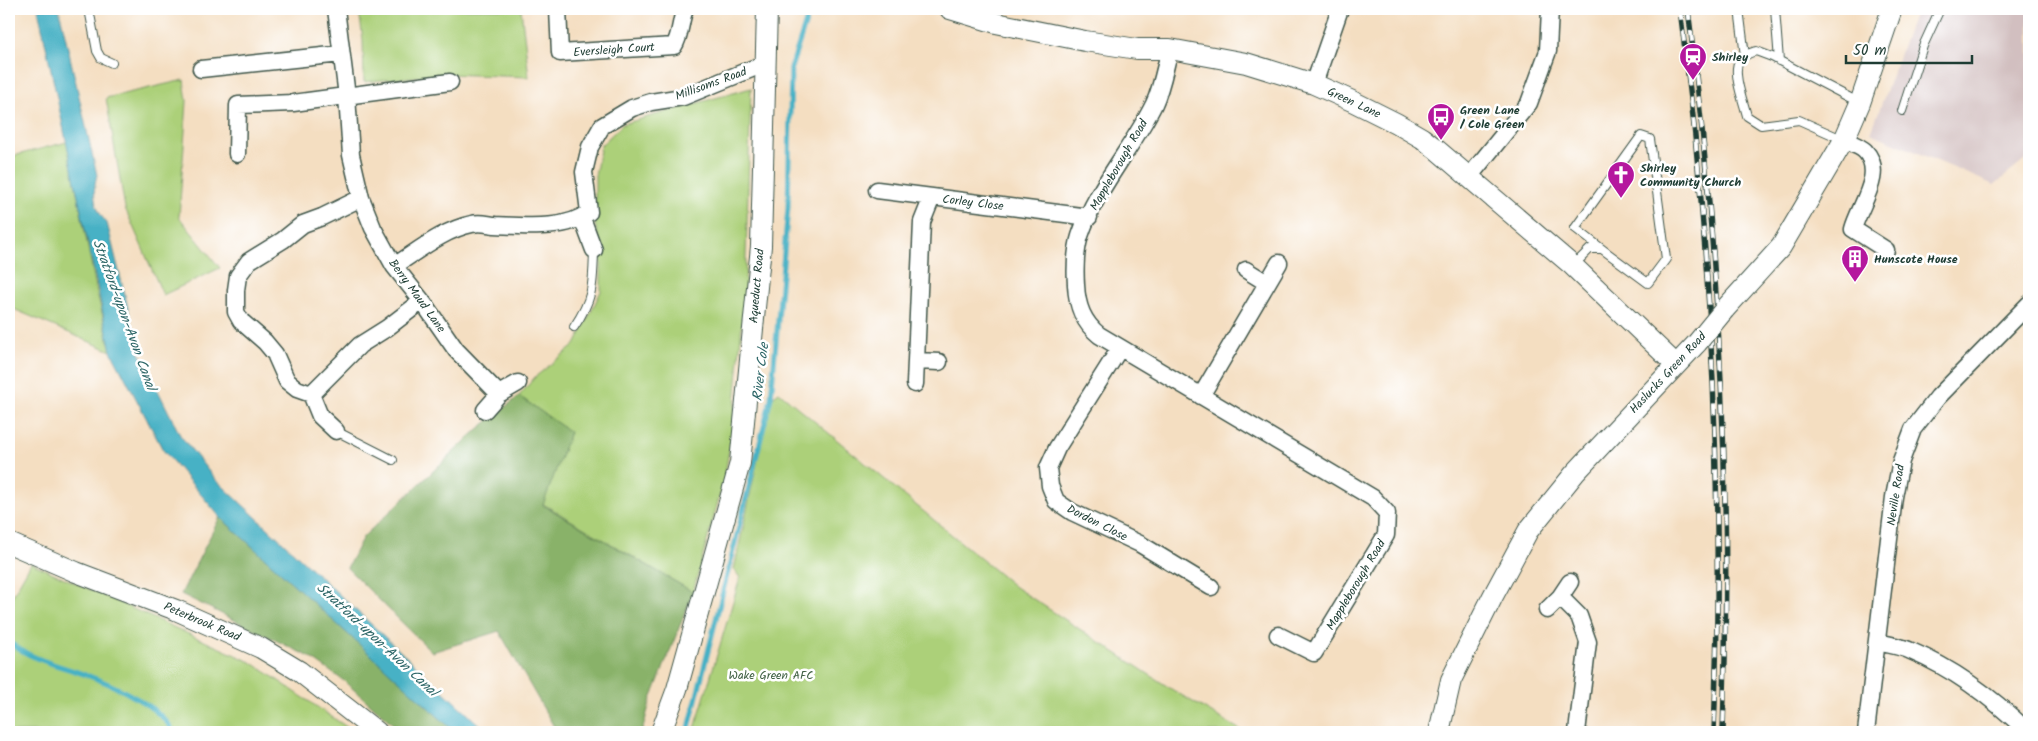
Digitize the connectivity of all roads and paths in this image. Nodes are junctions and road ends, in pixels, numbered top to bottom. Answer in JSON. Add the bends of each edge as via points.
{"nodes":[{"id":1,"x":89,"y":9,"type":"edge"},
{"id":2,"x":336,"y":9,"type":"edge"},
{"id":3,"x":558,"y":9,"type":"edge"},
{"id":4,"x":685,"y":9,"type":"edge"},
{"id":5,"x":767,"y":9,"type":"edge"},
{"id":6,"x":950,"y":9,"type":"edge"},
{"id":7,"x":1340,"y":9,"type":"edge"},
{"id":8,"x":1550,"y":9,"type":"edge"},
{"id":9,"x":1740,"y":9,"type":"edge"},
{"id":10,"x":1775,"y":9,"type":"edge"},
{"id":11,"x":1892,"y":9,"type":"edge"},
{"id":12,"x":1940,"y":9,"type":"edge"},
{"id":13,"x":1170,"y":49,"type":"junction"},
{"id":14,"x":341,"y":54,"type":"junction"},
{"id":15,"x":1745,"y":56,"type":"junction"},
{"id":16,"x":1779,"y":62,"type":"junction"},
{"id":17,"x":112,"y":63,"type":"dead end"},
{"id":18,"x":766,"y":63,"type":"junction"},
{"id":19,"x":201,"y":69,"type":"dead end"},
{"id":20,"x":450,"y":82,"type":"dead end"},
{"id":21,"x":1314,"y":84,"type":"junction"},
{"id":22,"x":347,"y":96,"type":"junction"},
{"id":23,"x":1860,"y":103,"type":"junction"},
{"id":24,"x":1902,"y":111,"type":"dead end"},
{"id":25,"x":1844,"y":140,"type":"junction"},
{"id":26,"x":237,"y":154,"type":"dead end"},
{"id":27,"x":1469,"y":176,"type":"junction"},
{"id":28,"x":878,"y":190,"type":"dead end"},
{"id":29,"x":932,"y":197,"type":"junction"},
{"id":30,"x":361,"y":198,"type":"junction"},
{"id":31,"x":1089,"y":217,"type":"junction"},
{"id":32,"x":582,"y":218,"type":"junction"},
{"id":33,"x":1602,"y":249,"type":"junction"},
{"id":34,"x":594,"y":250,"type":"joint"},
{"id":35,"x":1886,"y":250,"type":"dead end"},
{"id":36,"x":1279,"y":263,"type":"dead end"},
{"id":37,"x":394,"y":266,"type":"junction"},
{"id":38,"x":1573,"y":266,"type":"junction"},
{"id":39,"x":1246,"y":270,"type":"dead end"},
{"id":40,"x":1267,"y":283,"type":"junction"},
{"id":41,"x":422,"y":301,"type":"junction"},
{"id":42,"x":2029,"y":304,"type":"edge"},
{"id":43,"x":574,"y":327,"type":"dead end"},
{"id":44,"x":1120,"y":348,"type":"junction"},
{"id":45,"x":917,"y":361,"type":"junction"},
{"id":46,"x":939,"y":362,"type":"dead end"},
{"id":47,"x":1676,"y":365,"type":"junction"},
{"id":48,"x":518,"y":383,"type":"dead end"},
{"id":49,"x":915,"y":384,"type":"dead end"},
{"id":50,"x":311,"y":394,"type":"junction"},
{"id":51,"x":499,"y":394,"type":"junction"},
{"id":52,"x":1201,"y":396,"type":"junction"},
{"id":53,"x":485,"y":410,"type":"dead end"},
{"id":54,"x":336,"y":431,"type":"joint"},
{"id":55,"x":393,"y":460,"type":"dead end"},
{"id":56,"x":9,"y":542,"type":"edge"},
{"id":57,"x":1570,"y":582,"type":"dead end"},
{"id":58,"x":1211,"y":587,"type":"dead end"},
{"id":59,"x":1560,"y":597,"type":"junction"},
{"id":60,"x":1547,"y":610,"type":"dead end"},
{"id":61,"x":1278,"y":635,"type":"dead end"},
{"id":62,"x":1878,"y":642,"type":"junction"},
{"id":63,"x":377,"y":732,"type":"edge"},
{"id":64,"x":661,"y":732,"type":"edge"},
{"id":65,"x":1439,"y":732,"type":"edge"},
{"id":66,"x":1577,"y":732,"type":"edge"},
{"id":67,"x":1866,"y":732,"type":"edge"},
{"id":68,"x":2028,"y":732,"type":"edge"}],
"edges":[{"from":1,"to":17,"type":"lane","via":[[97,51],[101,58]]},
{"from":2,"to":14,"type":"street","name":"Berry Maud Lane"},
{"from":3,"to":4,"type":"street","name":"Eversleigh Court","via":[[560,53],[674,46]]},
{"from":5,"to":18,"type":"street","name":"Aqueduct Road"},
{"from":6,"to":13,"type":"street","name":"Green Lane","via":[[1108,45]]},
{"from":7,"to":21,"type":"street"},
{"from":8,"to":27,"type":"street","via":[[1548,51],[1529,103]]},
{"from":9,"to":15,"type":"lane"},
{"from":10,"to":16,"type":"lane"},
{"from":11,"to":23,"type":"street","name":"Haslucks Green Road"},
{"from":12,"to":24,"type":"lane","via":[[1922,46]]},
{"from":13,"to":21,"type":"street","name":"Green Lane","via":[[1246,63]]},
{"from":13,"to":31,"type":"street","name":"Mappleborough Road","via":[[1154,102]]},
{"from":14,"to":19,"type":"street"},
{"from":14,"to":22,"type":"street","name":"Berry Maud Lane"},
{"from":15,"to":16,"type":"lane","via":[[1756,51]]},
{"from":15,"to":25,"type":"lane","via":[[1736,72],[1747,116],[1761,125],[1799,120]]},
{"from":16,"to":23,"type":"lane"},
{"from":18,"to":32,"type":"street","name":"Millisoms Road","via":[[683,97],[632,108],[602,126],[590,147],[584,172],[589,212]]},
{"from":18,"to":64,"type":"street","name":"Aqueduct Road","via":[[761,246],[740,463],[679,680]]},
{"from":20,"to":22,"type":"street"},
{"from":21,"to":27,"type":"street","name":"Green Lane","via":[[1422,138]]},
{"from":22,"to":26,"type":"street","via":[[293,104],[238,106]]},
{"from":22,"to":30,"type":"street","name":"Berry Maud Lane","via":[[351,155]]},
{"from":23,"to":25,"type":"street","name":"Haslucks Green Road"},
{"from":25,"to":35,"type":"street","via":[[1864,150],[1874,172],[1853,229]]},
{"from":25,"to":47,"type":"street","name":"Haslucks Green Road","bridge":true,"via":[[1781,247]]},
{"from":27,"to":38,"type":"street","name":"Green Lane"},
{"from":28,"to":29,"type":"street"},
{"from":29,"to":31,"type":"street","name":"Corley Close"},
{"from":29,"to":45,"type":"street","name":"Corley Close","via":[[922,222]]},
{"from":30,"to":37,"type":"street","name":"Berry Maud Lane"},
{"from":30,"to":50,"type":"street","via":[[303,224],[249,261],[238,276],[236,312],[240,321],[274,354],[288,381],[297,389]]},
{"from":31,"to":44,"type":"street","name":"Mappleborough Road","via":[[1080,236],[1076,259],[1077,300],[1090,327]]},
{"from":32,"to":34,"type":"street"},
{"from":32,"to":37,"type":"street","via":[[528,226],[474,223],[453,229]]},
{"from":33,"to":33,"type":"lane","via":[[1575,228],[1641,136],[1650,139],[1666,259],[1648,282]]},
{"from":33,"to":38,"type":"lane","via":[[1590,249]]},
{"from":34,"to":43,"type":"lane","via":[[593,286],[585,312]]},
{"from":36,"to":40,"type":"street"},
{"from":37,"to":41,"type":"street","name":"Berry Maud Lane"},
{"from":38,"to":47,"type":"street","name":"Green Lane"},
{"from":39,"to":40,"type":"street"},
{"from":40,"to":52,"type":"street"},
{"from":41,"to":50,"type":"street","via":[[360,345]]},
{"from":41,"to":51,"type":"street","name":"Berry Maud Lane","via":[[456,350]]},
{"from":42,"to":62,"type":"street","name":"Neville Road","via":[[1938,397],[1913,429],[1901,461],[1894,497]]},
{"from":44,"to":52,"type":"street","name":"Mappleborough Road"},
{"from":44,"to":58,"type":"street","name":"Dordon Close","via":[[1056,448],[1048,468],[1050,486],[1056,500],[1072,512],[1140,544]]},
{"from":45,"to":46,"type":"street"},
{"from":45,"to":49,"type":"street","name":"Corley Close"},
{"from":47,"to":65,"type":"street","name":"Haslucks Green Road","via":[[1575,473],[1528,531],[1451,680]]},
{"from":48,"to":51,"type":"street"},
{"from":50,"to":54,"type":"street","via":[[320,416]]},
{"from":51,"to":53,"type":"street"},
{"from":52,"to":61,"type":"street","name":"Mappleborough Road","via":[[1373,498],[1387,513],[1386,535],[1314,653]]},
{"from":54,"to":55,"type":"lane"},
{"from":56,"to":63,"type":"street","name":"Peterbrook Road","via":[[261,648],[299,671]]},
{"from":57,"to":59,"type":"street"},
{"from":59,"to":60,"type":"street"},
{"from":59,"to":66,"type":"street","via":[[1579,616],[1588,642]]},
{"from":62,"to":67,"type":"street","name":"Neville Road"},
{"from":62,"to":68,"type":"street","via":[[1910,650],[1957,676]]}]}
